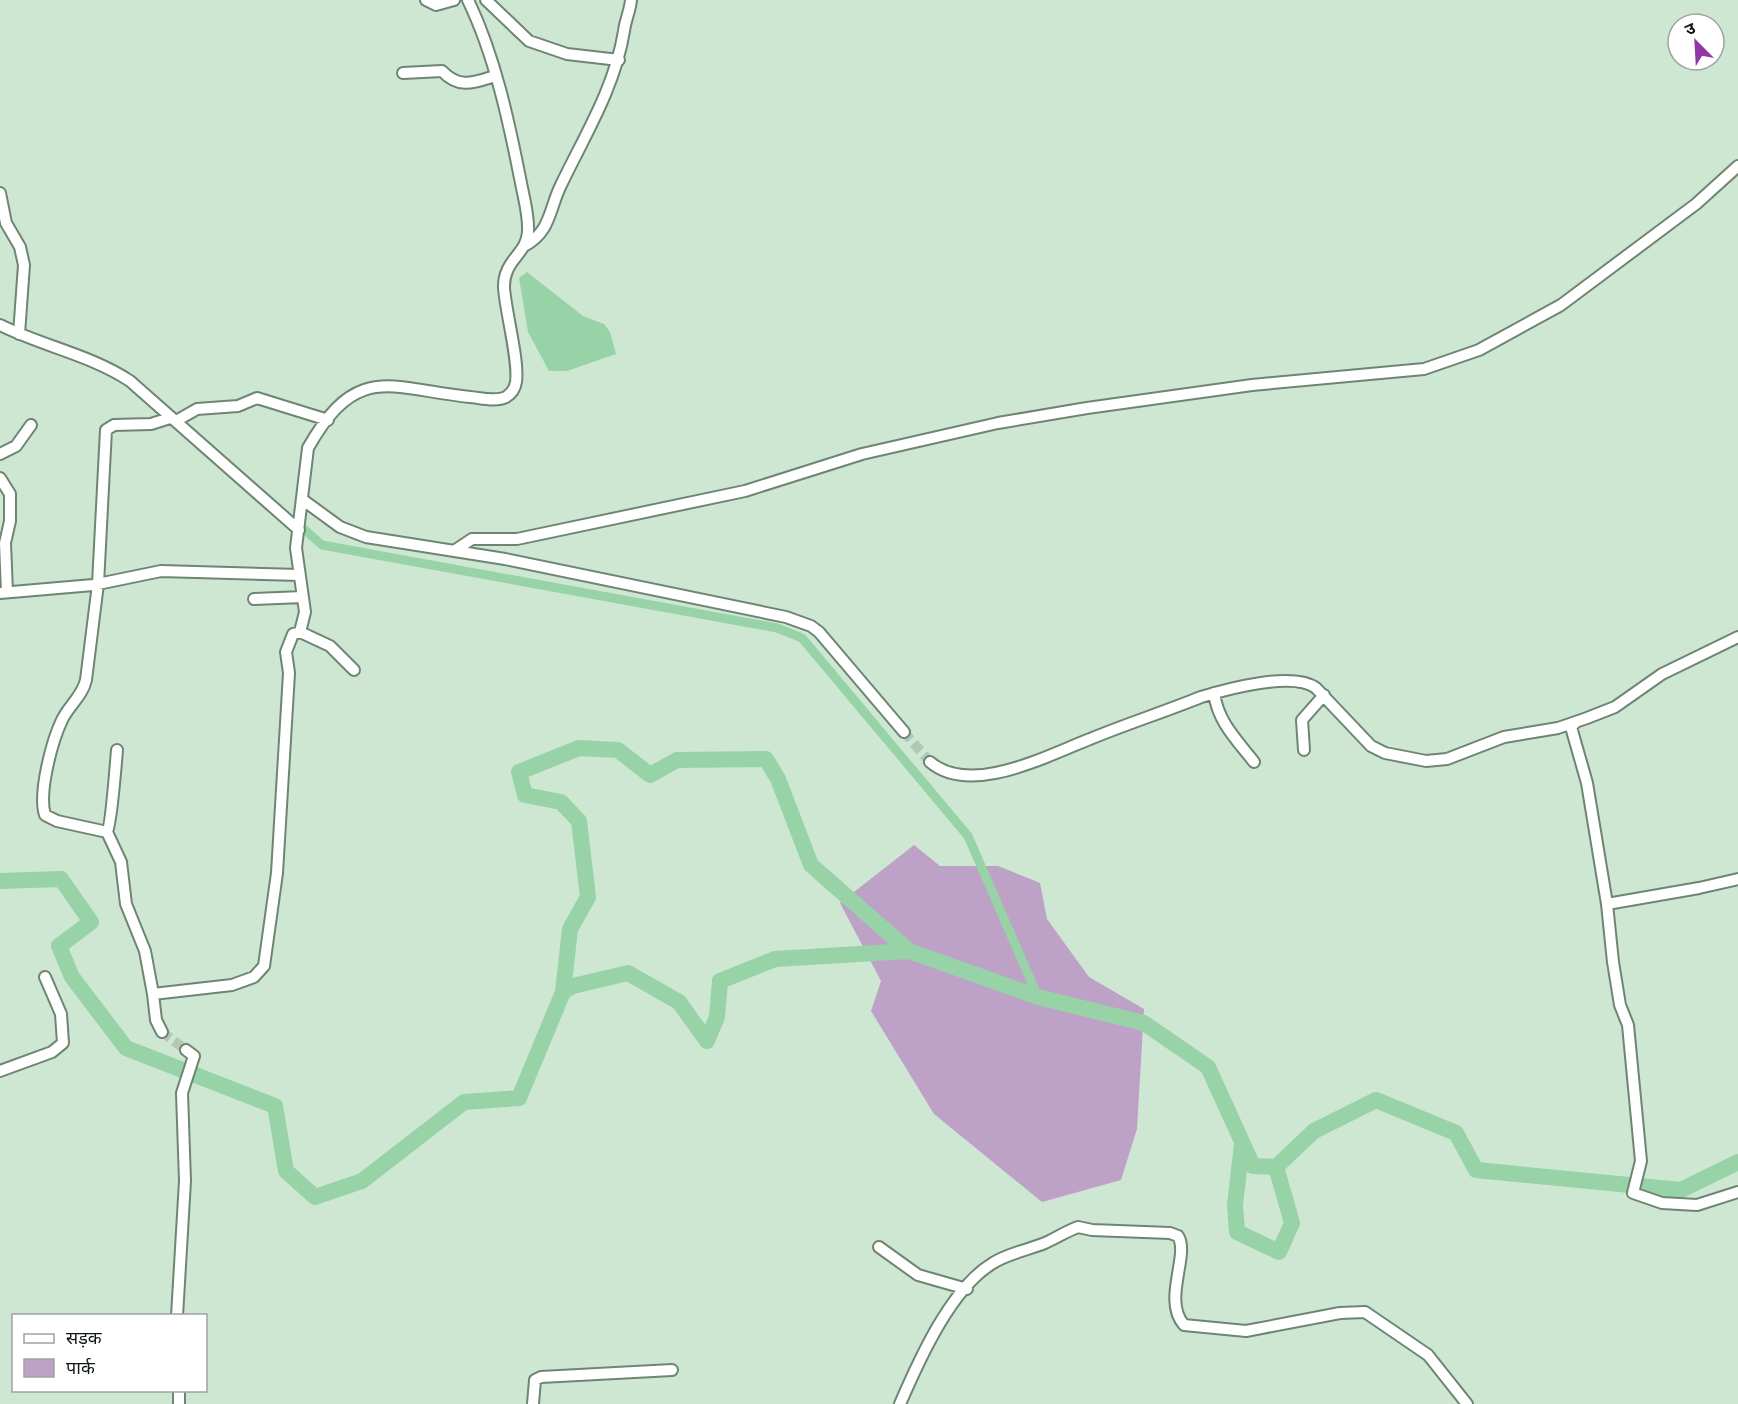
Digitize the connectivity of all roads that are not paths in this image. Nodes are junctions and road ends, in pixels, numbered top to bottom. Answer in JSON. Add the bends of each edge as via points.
{"nodes":[{"id":1,"x":426,"y":0,"type":"edge"},
{"id":2,"x":454,"y":0,"type":"edge"},
{"id":3,"x":468,"y":0,"type":"edge"},
{"id":4,"x":486,"y":0,"type":"edge"},
{"id":5,"x":631,"y":0,"type":"edge"},
{"id":6,"x":619,"y":60,"type":"junction"},
{"id":7,"x":403,"y":73,"type":"dead end"},
{"id":8,"x":495,"y":76,"type":"junction"},
{"id":9,"x":1738,"y":166,"type":"edge"},
{"id":10,"x":0,"y":193,"type":"edge"},
{"id":11,"x":0,"y":229,"type":"edge"},
{"id":12,"x":13,"y":235,"type":"junction"},
{"id":13,"x":524,"y":246,"type":"junction"},
{"id":14,"x":0,"y":325,"type":"edge"},
{"id":15,"x":20,"y":328,"type":"junction"},
{"id":16,"x":178,"y":418,"type":"junction"},
{"id":17,"x":328,"y":420,"type":"junction"},
{"id":18,"x":31,"y":425,"type":"dead end"},
{"id":19,"x":0,"y":454,"type":"edge"},
{"id":20,"x":0,"y":478,"type":"edge"},
{"id":21,"x":303,"y":503,"type":"junction"},
{"id":22,"x":300,"y":525,"type":"junction"},
{"id":23,"x":454,"y":551,"type":"junction"},
{"id":24,"x":299,"y":575,"type":"junction"},
{"id":25,"x":98,"y":584,"type":"junction"},
{"id":26,"x":3,"y":592,"type":"edge"},
{"id":27,"x":303,"y":597,"type":"junction"},
{"id":28,"x":254,"y":599,"type":"dead end"},
{"id":29,"x":300,"y":632,"type":"junction"},
{"id":30,"x":1738,"y":637,"type":"edge"},
{"id":31,"x":354,"y":670,"type":"dead end"},
{"id":32,"x":1214,"y":693,"type":"junction"},
{"id":33,"x":1324,"y":695,"type":"junction"},
{"id":34,"x":1576,"y":722,"type":"junction"},
{"id":35,"x":904,"y":732,"type":"tunnel mouth"},
{"id":36,"x":117,"y":750,"type":"dead end"},
{"id":37,"x":1304,"y":750,"type":"dead end"},
{"id":38,"x":930,"y":762,"type":"tunnel mouth"},
{"id":39,"x":1254,"y":762,"type":"dead end"},
{"id":40,"x":107,"y":832,"type":"junction"},
{"id":41,"x":1738,"y":879,"type":"edge"},
{"id":42,"x":1607,"y":904,"type":"junction"},
{"id":43,"x":45,"y":977,"type":"dead end"},
{"id":44,"x":153,"y":994,"type":"junction"},
{"id":45,"x":162,"y":1032,"type":"tunnel mouth"},
{"id":46,"x":186,"y":1050,"type":"dead end"},
{"id":47,"x":0,"y":1071,"type":"edge"},
{"id":48,"x":1738,"y":1192,"type":"edge"},
{"id":49,"x":879,"y":1247,"type":"dead end"},
{"id":50,"x":967,"y":1289,"type":"junction"},
{"id":51,"x":177,"y":1314,"type":"edge"},
{"id":52,"x":672,"y":1370,"type":"dead end"},
{"id":53,"x":533,"y":1404,"type":"edge"},
{"id":54,"x":900,"y":1404,"type":"edge"},
{"id":55,"x":1467,"y":1404,"type":"edge"}],
"edges":[{"from":1,"to":2,"type":"street","via":[[436,5]]},
{"from":3,"to":8,"type":"street"},
{"from":4,"to":6,"type":"street","via":[[529,41],[567,54]]},
{"from":5,"to":6,"type":"street"},
{"from":6,"to":13,"type":"street","via":[[560,185],[549,220],[535,240]]},
{"from":7,"to":8,"type":"street","via":[[442,71],[462,84]]},
{"from":8,"to":13,"type":"street","via":[[528,218]]},
{"from":9,"to":23,"type":"street","via":[[1696,204],[1549,313],[1479,350],[1424,369],[1252,385],[1009,421],[862,454],[745,491],[517,539],[472,540]]},
{"from":10,"to":12,"type":"street"},
{"from":11,"to":12,"type":"street"},
{"from":12,"to":15,"type":"street","via":[[24,265]]},
{"from":13,"to":17,"type":"street","via":[[504,274],[516,372],[516,383],[508,396],[492,399],[388,384],[353,395]]},
{"from":14,"to":15,"type":"street"},
{"from":15,"to":16,"type":"street","via":[[112,369]]},
{"from":16,"to":17,"type":"street","via":[[203,408],[238,406],[257,398]]},
{"from":16,"to":22,"type":"street"},
{"from":16,"to":25,"type":"street","via":[[151,424],[114,425],[106,430]]},
{"from":17,"to":21,"type":"street","via":[[308,448]]},
{"from":18,"to":19,"type":"street","via":[[16,446]]},
{"from":20,"to":26,"type":"street","via":[[10,494]]},
{"from":21,"to":22,"type":"street"},
{"from":21,"to":23,"type":"street","via":[[352,533]]},
{"from":22,"to":24,"type":"street","via":[[296,548]]},
{"from":23,"to":35,"type":"street","via":[[786,617],[811,626]]},
{"from":24,"to":25,"type":"street","via":[[161,571]]},
{"from":24,"to":27,"type":"street"},
{"from":25,"to":26,"type":"street"},
{"from":25,"to":40,"type":"street","via":[[84,689],[59,726],[46,770],[44,806],[50,819]]},
{"from":27,"to":28,"type":"street"},
{"from":27,"to":29,"type":"street","via":[[305,612]]},
{"from":29,"to":31,"type":"street","via":[[330,646]]},
{"from":29,"to":44,"type":"street","via":[[293,634],[286,652],[289,673],[277,873],[264,966],[254,977],[232,985]]},
{"from":30,"to":34,"type":"street","via":[[1662,674],[1615,707]]},
{"from":32,"to":33,"type":"street","via":[[1293,682],[1310,684]]},
{"from":32,"to":38,"type":"street","via":[[1012,770],[955,775]]},
{"from":32,"to":39,"type":"street","via":[[1218,716]]},
{"from":33,"to":34,"type":"street","via":[[1371,746],[1385,753],[1426,761],[1447,759],[1504,737]]},
{"from":33,"to":37,"type":"street","via":[[1302,720]]},
{"from":34,"to":42,"type":"street","via":[[1571,727],[1587,783]]},
{"from":36,"to":40,"type":"street","via":[[111,827]]},
{"from":40,"to":44,"type":"street","via":[[121,862],[126,904],[145,951]]},
{"from":41,"to":42,"type":"street"},
{"from":42,"to":48,"type":"street","via":[[1612,962],[1628,1025],[1640,1136],[1636,1195],[1676,1204],[1705,1204]]},
{"from":43,"to":47,"type":"street","via":[[58,1005],[63,1043],[52,1052]]},
{"from":44,"to":45,"type":"street","via":[[156,1020]]},
{"from":46,"to":51,"type":"street","via":[[193,1055],[181,1098],[185,1181]]},
{"from":49,"to":50,"type":"street","via":[[918,1275]]},
{"from":50,"to":54,"type":"street","via":[[931,1336]]},
{"from":50,"to":55,"type":"street","via":[[993,1263],[1078,1227],[1175,1234],[1181,1242],[1175,1283],[1177,1317],[1184,1325],[1246,1331],[1365,1312],[1428,1355]]},
{"from":52,"to":53,"type":"street","via":[[541,1377],[535,1380]]}]}
